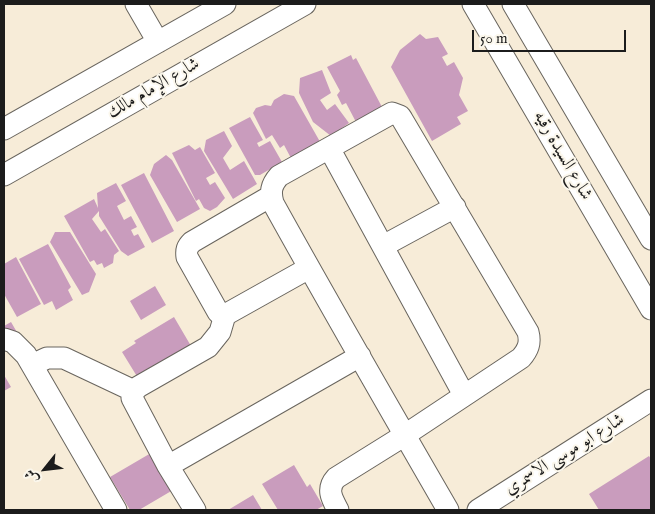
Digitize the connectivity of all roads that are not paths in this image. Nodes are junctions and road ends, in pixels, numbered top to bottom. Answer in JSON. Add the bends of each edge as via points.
{"nodes":[{"id":1,"x":136,"y":4,"type":"edge"},
{"id":2,"x":225,"y":4,"type":"edge"},
{"id":3,"x":305,"y":4,"type":"edge"},
{"id":4,"x":473,"y":4,"type":"edge"},
{"id":5,"x":513,"y":4,"type":"edge"},
{"id":6,"x":158,"y":42,"type":"junction"},
{"id":7,"x":4,"y":129,"type":"edge"},
{"id":8,"x":329,"y":148,"type":"junction"},
{"id":9,"x":6,"y":170,"type":"edge"},
{"id":10,"x":271,"y":196,"type":"junction"},
{"id":11,"x":455,"y":207,"type":"junction"},
{"id":12,"x":651,"y":238,"type":"edge"},
{"id":13,"x":383,"y":246,"type":"junction"},
{"id":14,"x":309,"y":268,"type":"junction"},
{"id":15,"x":651,"y":309,"type":"edge"},
{"id":16,"x":225,"y":316,"type":"junction"},
{"id":17,"x":4,"y":339,"type":"edge"},
{"id":18,"x":360,"y":356,"type":"junction"},
{"id":19,"x":32,"y":365,"type":"junction"},
{"id":20,"x":134,"y":392,"type":"junction"},
{"id":21,"x":464,"y":395,"type":"junction"},
{"id":22,"x":651,"y":400,"type":"edge"},
{"id":23,"x":405,"y":435,"type":"junction"},
{"id":24,"x":168,"y":466,"type":"junction"},
{"id":25,"x":116,"y":510,"type":"edge"},
{"id":26,"x":194,"y":510,"type":"edge"},
{"id":27,"x":338,"y":510,"type":"edge"},
{"id":28,"x":448,"y":510,"type":"edge"},
{"id":29,"x":478,"y":510,"type":"edge"}],
"edges":[{"from":1,"to":6,"type":"street"},
{"from":2,"to":6,"type":"street"},
{"from":3,"to":9,"type":"street","name":"شارع الإمام مالك"},
{"from":4,"to":15,"type":"street","name":"شارع السيدة رقيه"},
{"from":5,"to":12,"type":"street","name":"شارع السيدة رقيه"},
{"from":6,"to":7,"type":"street"},
{"from":8,"to":10,"type":"street","via":[[279,176],[271,188]]},
{"from":8,"to":11,"type":"street","via":[[388,115],[396,114]]},
{"from":8,"to":13,"type":"street"},
{"from":10,"to":14,"type":"street"},
{"from":10,"to":16,"type":"street","via":[[188,246],[187,257],[218,312]]},
{"from":11,"to":13,"type":"street"},
{"from":11,"to":21,"type":"street","via":[[530,338],[521,358]]},
{"from":13,"to":21,"type":"street"},
{"from":14,"to":16,"type":"street"},
{"from":14,"to":18,"type":"street"},
{"from":16,"to":20,"type":"street","via":[[220,332],[208,348]]},
{"from":17,"to":19,"type":"street","via":[[20,348]]},
{"from":18,"to":23,"type":"street"},
{"from":18,"to":24,"type":"street"},
{"from":19,"to":20,"type":"street","via":[[47,358],[64,358]]},
{"from":19,"to":25,"type":"street"},
{"from":20,"to":24,"type":"street","via":[[132,398],[136,408]]},
{"from":21,"to":23,"type":"street"},
{"from":22,"to":29,"type":"street","name":"شارع ابو موسى الاسمري"},
{"from":23,"to":27,"type":"street","via":[[332,482],[330,492]]},
{"from":23,"to":28,"type":"street"},
{"from":24,"to":26,"type":"street"}]}
